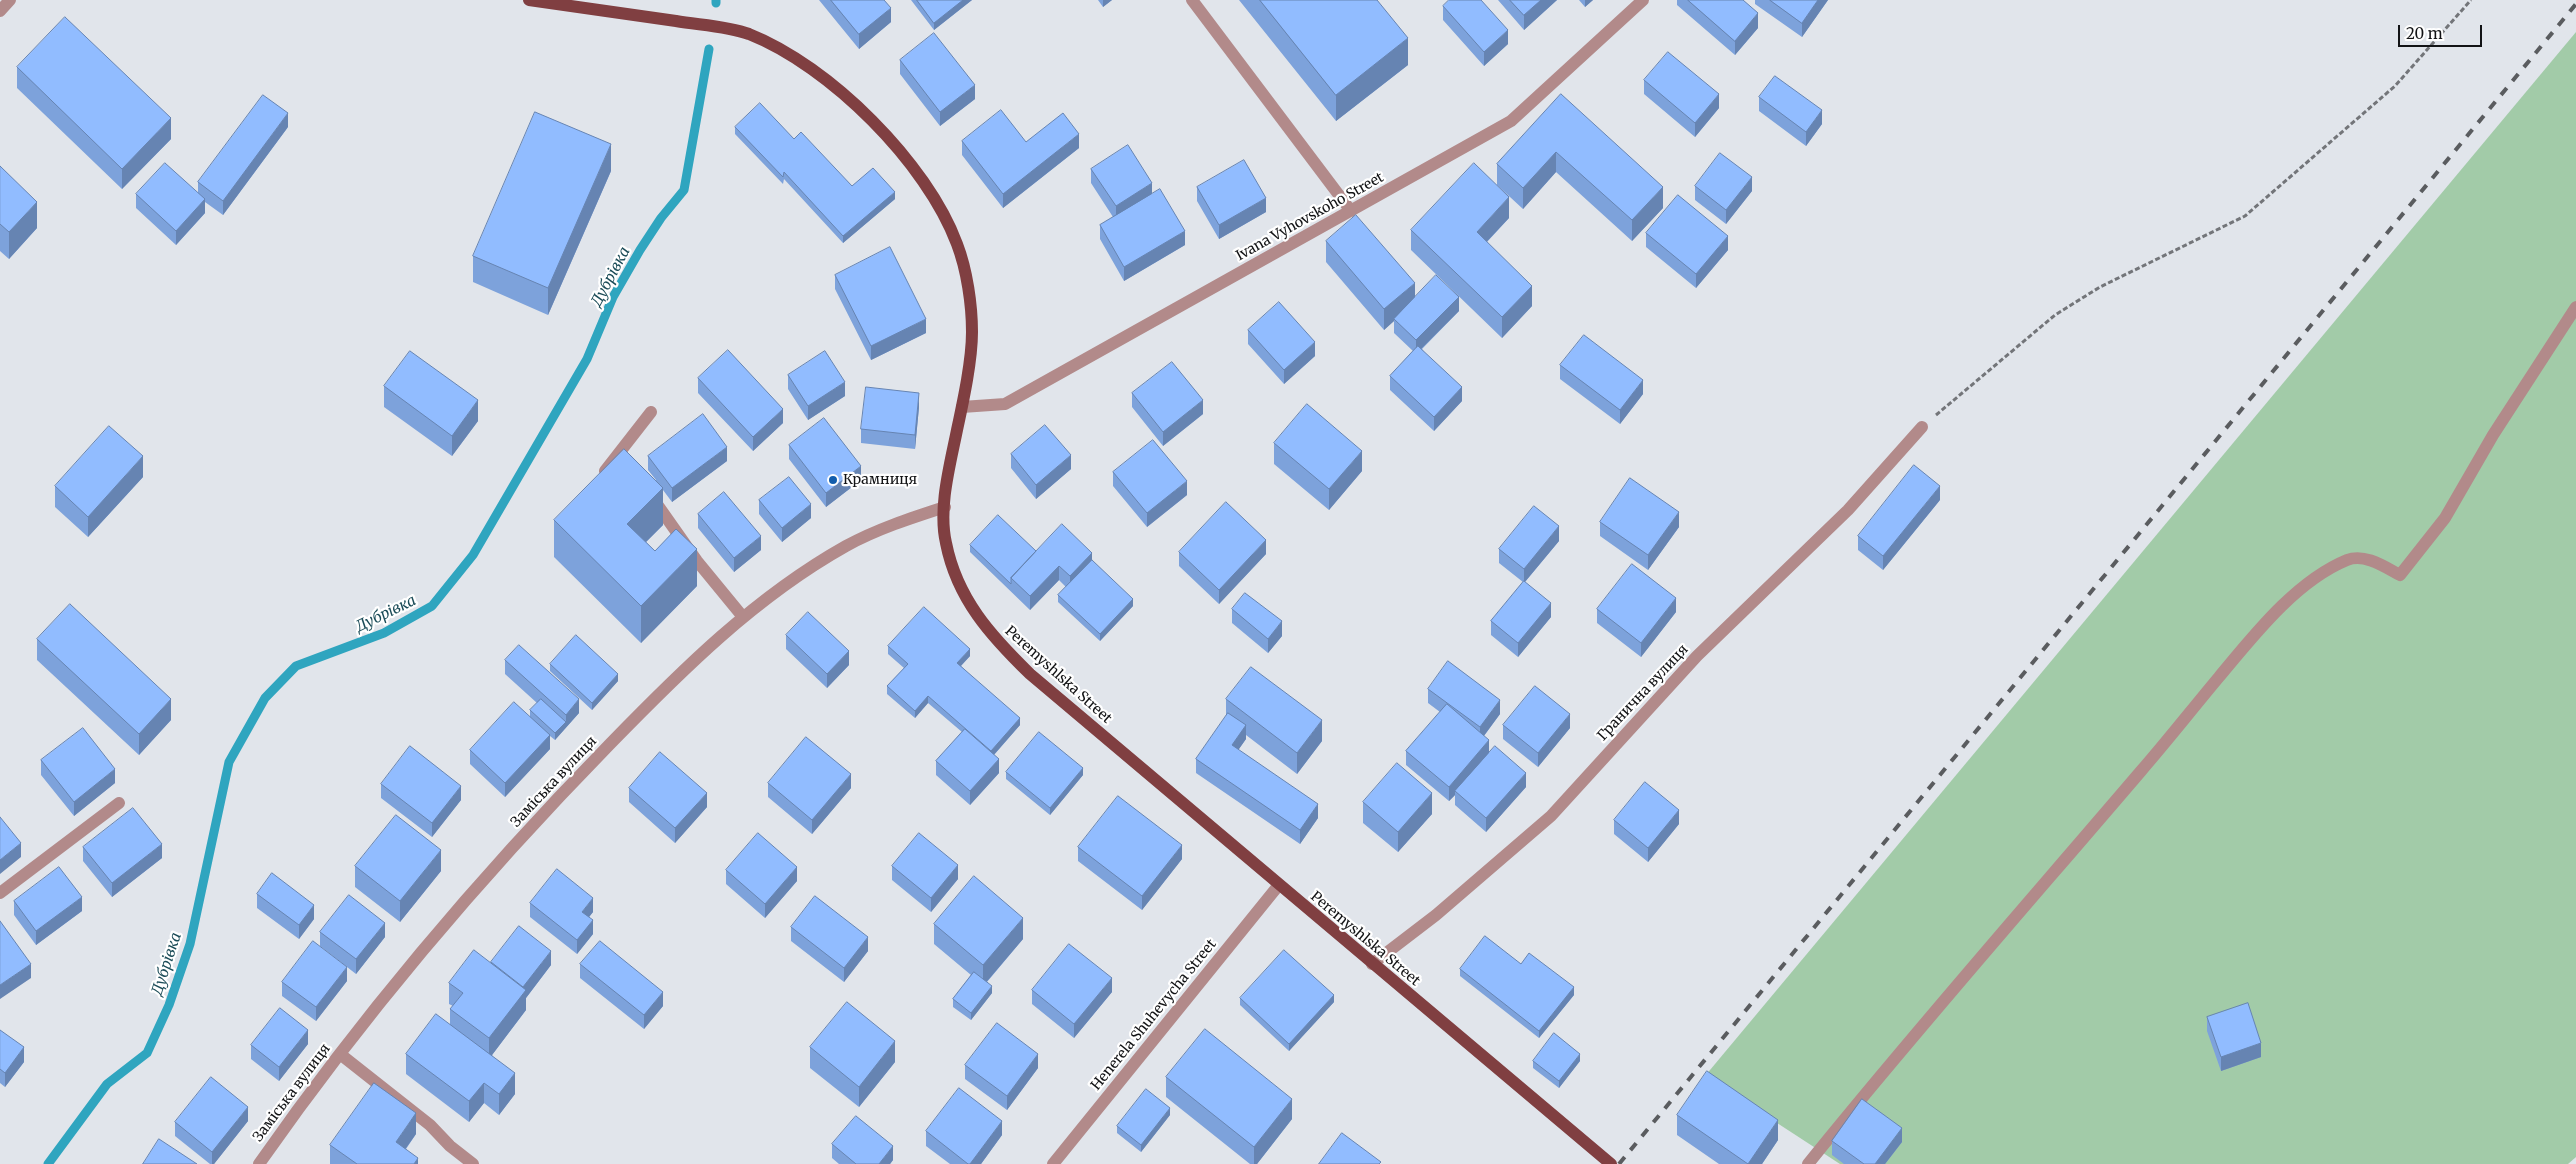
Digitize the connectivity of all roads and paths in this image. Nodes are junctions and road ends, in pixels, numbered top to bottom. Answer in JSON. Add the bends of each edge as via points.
{"nodes":[{"id":1,"x":10,"y":0,"type":"edge"},
{"id":2,"x":529,"y":0,"type":"edge"},
{"id":3,"x":1192,"y":0,"type":"edge"},
{"id":4,"x":1643,"y":0,"type":"edge"},
{"id":5,"x":2470,"y":0,"type":"edge"},
{"id":6,"x":0,"y":11,"type":"edge"},
{"id":7,"x":1351,"y":211,"type":"junction"},
{"id":8,"x":2576,"y":307,"type":"edge"},
{"id":9,"x":962,"y":407,"type":"junction"},
{"id":10,"x":651,"y":412,"type":"dead end"},
{"id":11,"x":1922,"y":427,"type":"joint"},
{"id":12,"x":617,"y":456,"type":"junction"},
{"id":13,"x":628,"y":469,"type":"edge"},
{"id":14,"x":599,"y":478,"type":"edge"},
{"id":15,"x":644,"y":489,"type":"edge"},
{"id":16,"x":945,"y":507,"type":"junction"},
{"id":17,"x":743,"y":617,"type":"junction"},
{"id":18,"x":119,"y":803,"type":"dead end"},
{"id":19,"x":1278,"y":886,"type":"junction"},
{"id":20,"x":0,"y":893,"type":"edge"},
{"id":21,"x":1372,"y":964,"type":"junction"},
{"id":22,"x":340,"y":1054,"type":"junction"},
{"id":23,"x":259,"y":1164,"type":"edge"},
{"id":24,"x":473,"y":1164,"type":"edge"},
{"id":25,"x":1053,"y":1164,"type":"edge"},
{"id":26,"x":1611,"y":1164,"type":"edge"},
{"id":27,"x":1808,"y":1164,"type":"edge"}],
"edges":[{"from":1,"to":6,"type":"street"},
{"from":2,"to":9,"type":"main road","name":"Peremyshlska Street","via":[[747,33],[787,52],[836,87],[882,132],[917,173],[958,245],[967,284],[972,333]]},
{"from":3,"to":7,"type":"street"},
{"from":4,"to":7,"type":"street","name":"Ivana Vyhovskoho Street","via":[[1511,121]]},
{"from":5,"to":11,"type":"path","via":[[2395,86],[2245,216],[2100,287],[2055,315]]},
{"from":7,"to":9,"type":"street","name":"Ivana Vyhovskoho Street","via":[[1005,404]]},
{"from":8,"to":27,"type":"street","via":[[2493,435],[2445,518],[2400,575],[2369,559],[2350,558],[2290,599],[2253,636],[1883,1071]]},
{"from":9,"to":16,"type":"main road","name":"Peremyshlska Street"},
{"from":10,"to":12,"type":"street"},
{"from":11,"to":21,"type":"street","name":"Гранична вулиця","via":[[1848,510],[1697,656],[1551,816],[1436,915]]},
{"from":12,"to":13,"type":"street"},
{"from":12,"to":14,"type":"street"},
{"from":15,"to":17,"type":"street"},
{"from":16,"to":17,"type":"street","name":"Заміська вулиця","via":[[890,525],[846,546]]},
{"from":16,"to":19,"type":"main road","name":"Peremyshlska Street","via":[[945,542],[956,575],[969,602],[994,639],[1030,674]]},
{"from":17,"to":22,"type":"street","name":"Заміська вулиця","via":[[665,688],[561,794],[430,942]]},
{"from":18,"to":20,"type":"street"},
{"from":19,"to":21,"type":"main road","name":"Peremyshlska Street"},
{"from":19,"to":25,"type":"street","name":"Henerela Shuhevycha Street"},
{"from":21,"to":26,"type":"main road","name":"Peremyshlska Street"},
{"from":22,"to":23,"type":"street","name":"Заміська вулиця"},
{"from":22,"to":24,"type":"street","via":[[430,1125]]}]}
